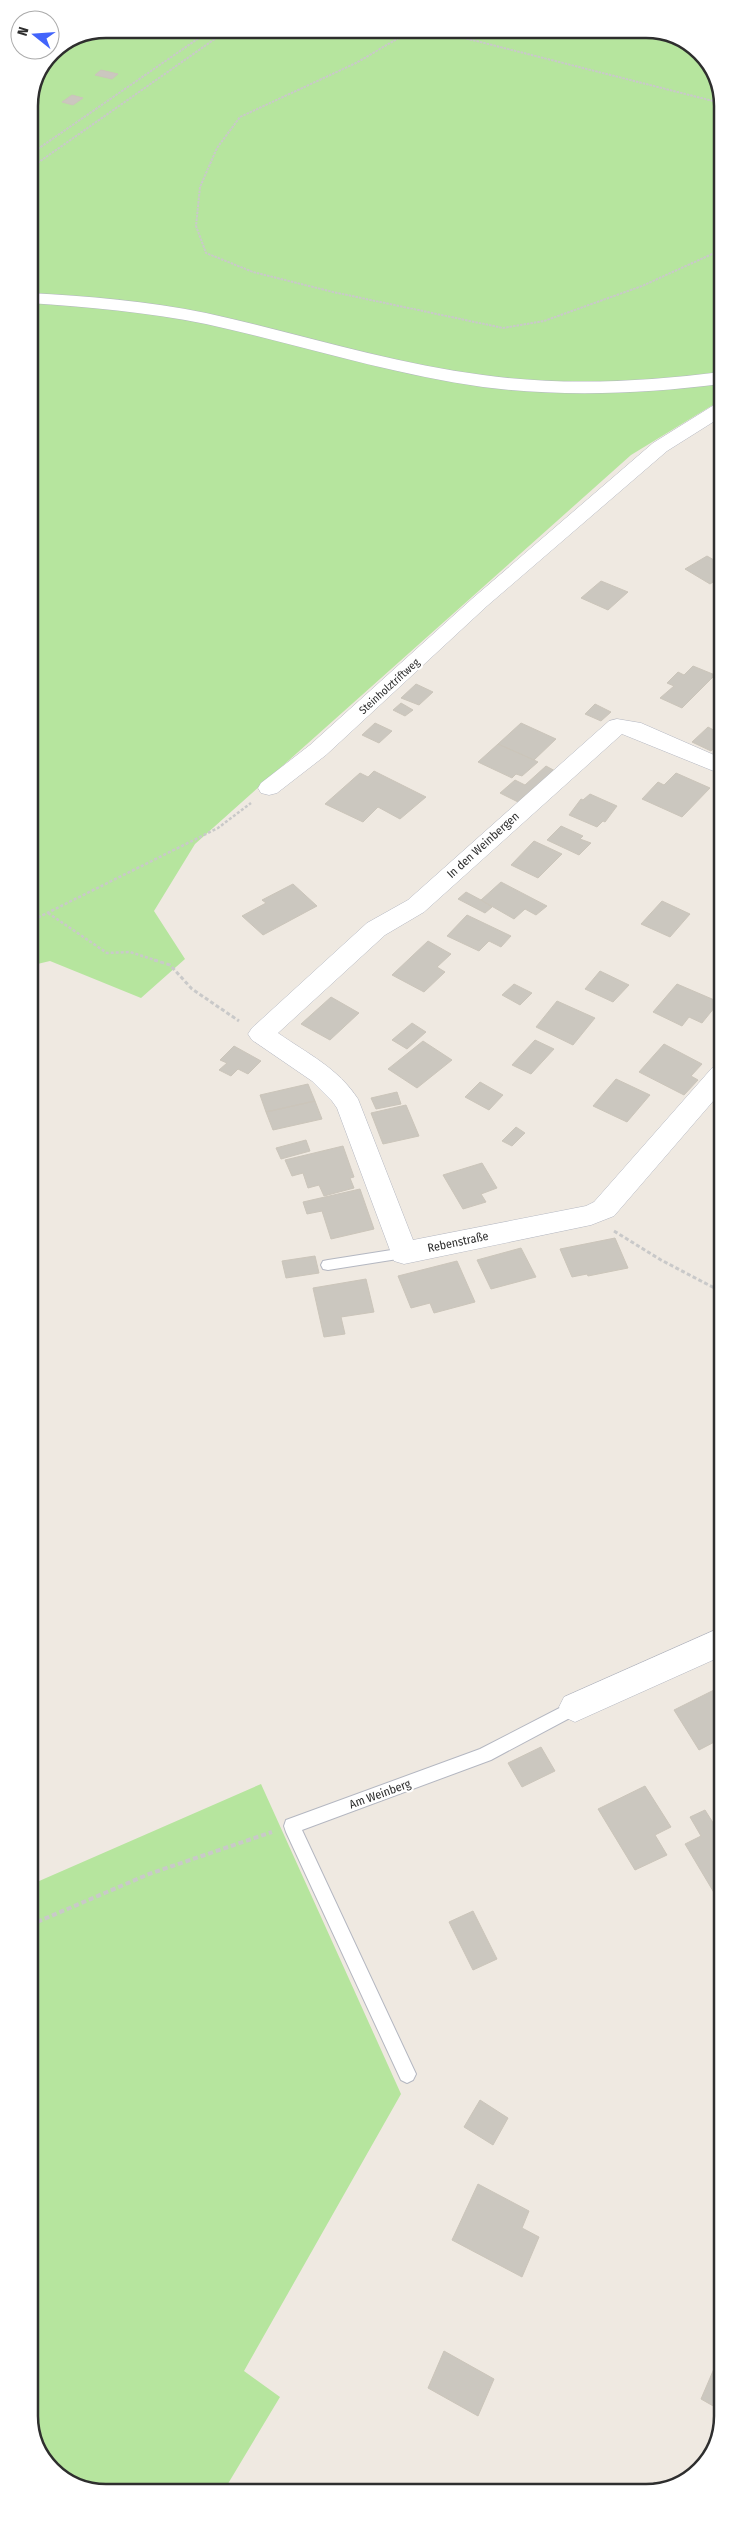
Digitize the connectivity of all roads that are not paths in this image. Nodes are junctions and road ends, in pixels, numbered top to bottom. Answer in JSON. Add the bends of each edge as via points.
{"nodes":[{"id":1,"x":38,"y":299,"type":"edge"},
{"id":2,"x":714,"y":378,"type":"edge"},
{"id":3,"x":714,"y":413,"type":"edge"},
{"id":4,"x":714,"y":764,"type":"edge"},
{"id":5,"x":269,"y":788,"type":"road end"},
{"id":6,"x":714,"y":1084,"type":"edge"},
{"id":7,"x":404,"y":1253,"type":"junction"},
{"id":8,"x":328,"y":1265,"type":"dead end"},
{"id":9,"x":714,"y":1645,"type":"edge"},
{"id":10,"x":575,"y":1707,"type":"joint"},
{"id":11,"x":407,"y":2074,"type":"dead end"}],
"edges":[{"from":1,"to":2,"type":"street","via":[[118,304],[177,313],[385,363],[483,381],[616,387]]},
{"from":3,"to":5,"type":"street","name":"Steinholztriftweg","via":[[660,447],[480,602],[318,750]]},
{"from":4,"to":7,"type":"street","name":"In den Weinbergen","via":[[633,728],[617,726],[416,906],[376,929],[261,1034],[321,1072],[341,1092]]},
{"from":6,"to":7,"type":"street","name":"Rebenstraße","via":[[604,1209],[591,1215]]},
{"from":7,"to":8,"type":"lane"},
{"from":9,"to":10,"type":"street","name":"Am Weinberg"},
{"from":10,"to":11,"type":"lane","name":"Am Weinberg","via":[[485,1755],[292,1826]]}]}
